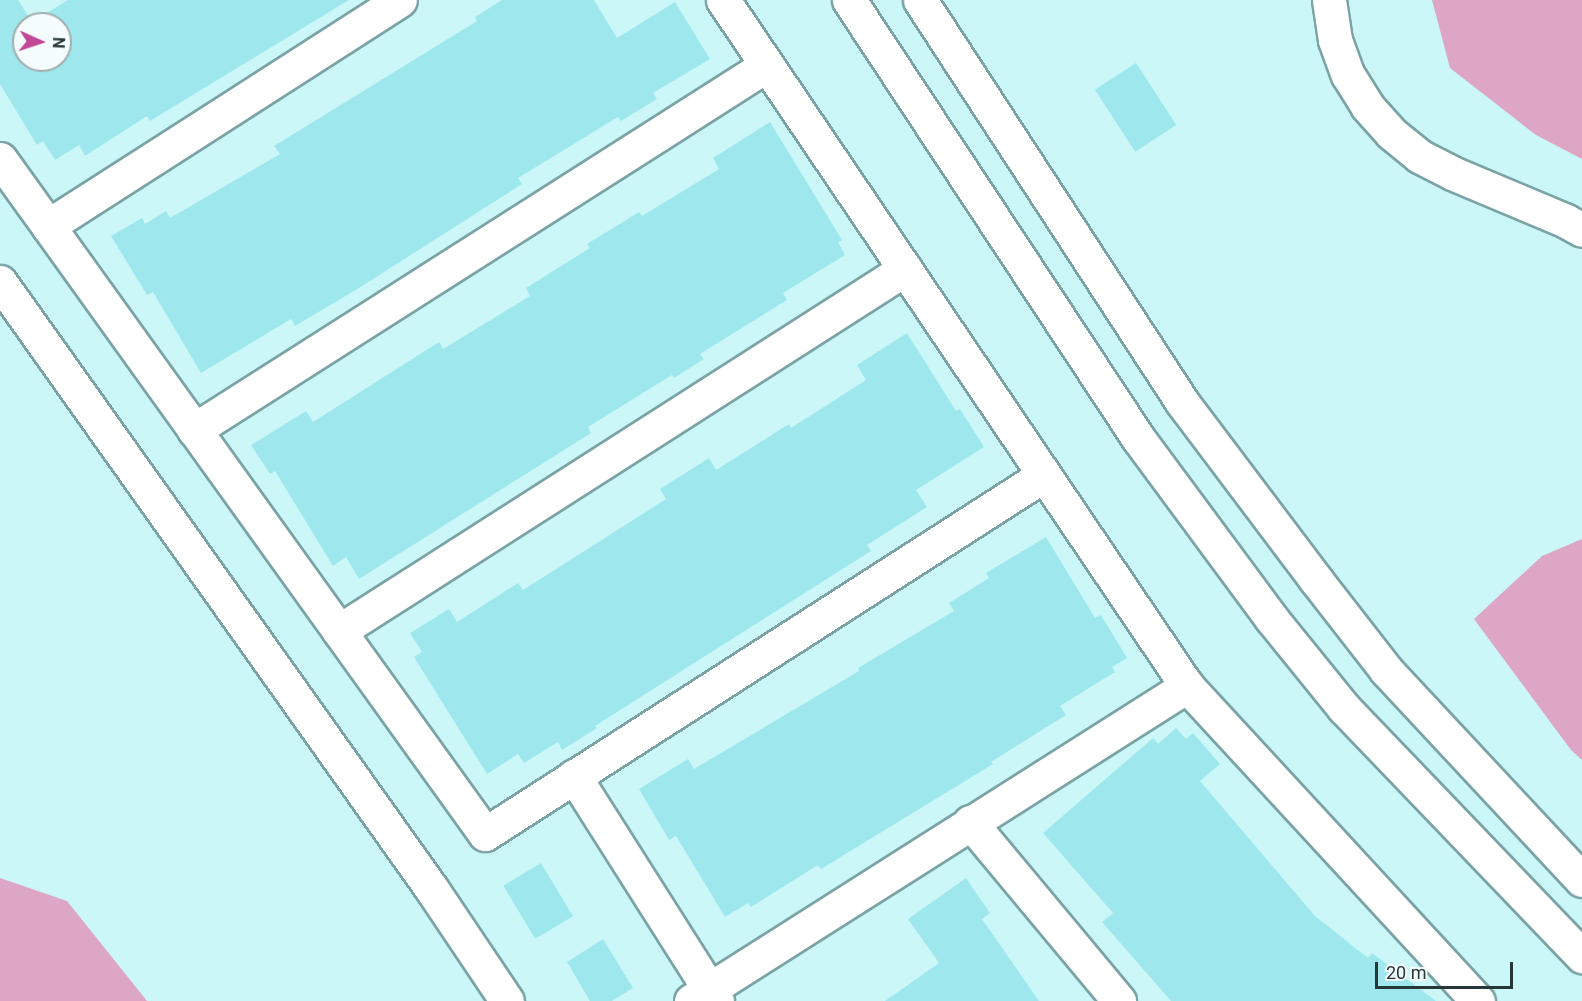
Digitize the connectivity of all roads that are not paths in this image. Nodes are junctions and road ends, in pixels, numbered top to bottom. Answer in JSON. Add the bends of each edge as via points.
{"nodes":[{"id":1,"x":400,"y":0,"type":"edge"},
{"id":2,"x":723,"y":0,"type":"edge"},
{"id":3,"x":849,"y":0,"type":"edge"},
{"id":4,"x":920,"y":0,"type":"edge"},
{"id":5,"x":1329,"y":0,"type":"edge"},
{"id":6,"x":767,"y":65,"type":"junction"},
{"id":7,"x":0,"y":159,"type":"edge"},
{"id":8,"x":48,"y":226,"type":"junction"},
{"id":9,"x":1582,"y":230,"type":"edge"},
{"id":10,"x":905,"y":268,"type":"junction"},
{"id":11,"x":0,"y":282,"type":"edge"},
{"id":12,"x":194,"y":430,"type":"junction"},
{"id":13,"x":1044,"y":475,"type":"junction"},
{"id":14,"x":339,"y":631,"type":"junction"},
{"id":15,"x":1187,"y":686,"type":"junction"},
{"id":16,"x":574,"y":776,"type":"junction"},
{"id":17,"x":970,"y":822,"type":"junction"},
{"id":18,"x":1582,"y":880,"type":"edge"},
{"id":19,"x":1582,"y":956,"type":"edge"},
{"id":20,"x":706,"y":997,"type":"edge"},
{"id":21,"x":507,"y":1001,"type":"edge"},
{"id":22,"x":1119,"y":1001,"type":"edge"},
{"id":23,"x":1478,"y":1001,"type":"edge"}],
"edges":[{"from":1,"to":8,"type":"street"},
{"from":2,"to":6,"type":"street"},
{"from":3,"to":19,"type":"street","via":[[1138,438],[1271,618],[1344,708]]},
{"from":4,"to":18,"type":"street","via":[[1182,402],[1309,571],[1386,670]]},
{"from":5,"to":9,"type":"street","via":[[1335,40],[1348,75],[1390,133],[1419,156],[1452,173]]},
{"from":6,"to":10,"type":"street"},
{"from":6,"to":12,"type":"street"},
{"from":7,"to":8,"type":"street"},
{"from":8,"to":12,"type":"street"},
{"from":10,"to":13,"type":"street"},
{"from":10,"to":14,"type":"street"},
{"from":11,"to":21,"type":"street","via":[[431,888]]},
{"from":12,"to":14,"type":"street"},
{"from":13,"to":15,"type":"street"},
{"from":13,"to":16,"type":"street"},
{"from":14,"to":16,"type":"street","via":[[485,834]]},
{"from":15,"to":17,"type":"street"},
{"from":15,"to":23,"type":"street"},
{"from":16,"to":20,"type":"street"},
{"from":17,"to":20,"type":"street"},
{"from":17,"to":22,"type":"street"}]}
